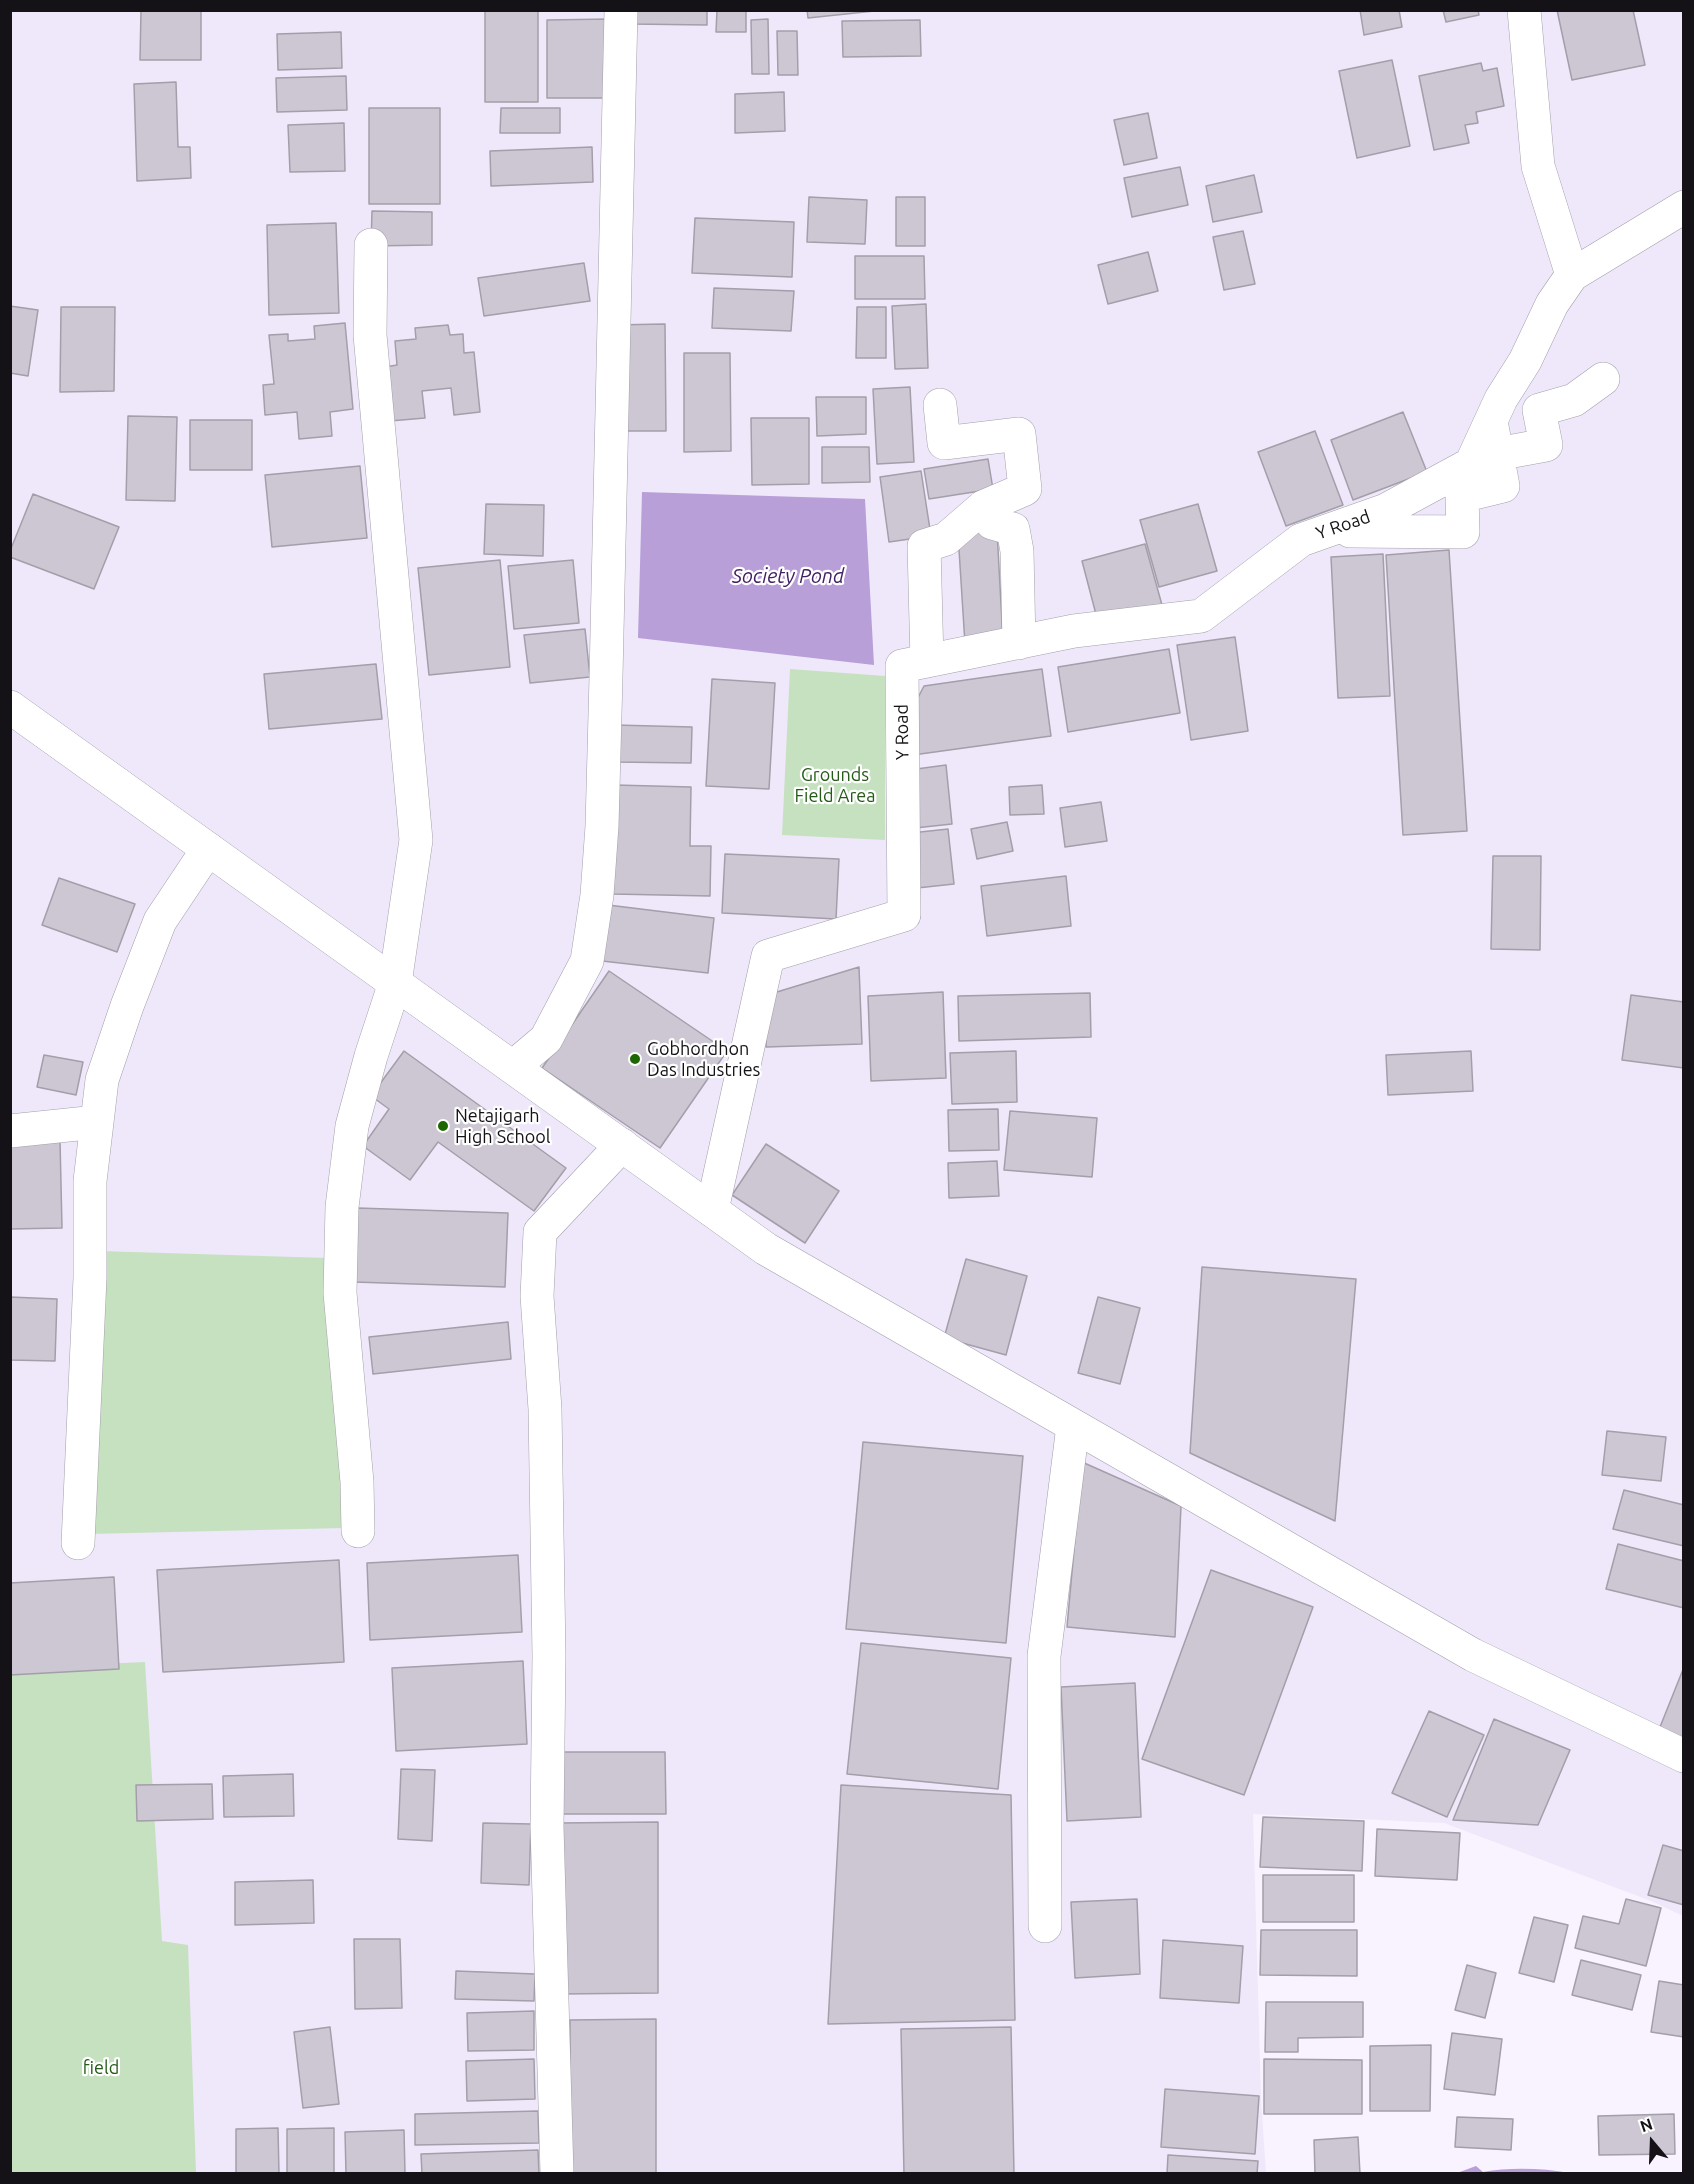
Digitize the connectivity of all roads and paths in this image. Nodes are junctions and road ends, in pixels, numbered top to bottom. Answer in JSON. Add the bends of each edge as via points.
{"nodes":[{"id":1,"x":621,"y":10,"type":"edge"},
{"id":2,"x":1524,"y":10,"type":"edge"},
{"id":3,"x":1683,"y":207,"type":"edge"},
{"id":4,"x":371,"y":245,"type":"dead end"},
{"id":5,"x":1572,"y":275,"type":"junction"},
{"id":6,"x":1603,"y":380,"type":"dead end"},
{"id":7,"x":940,"y":405,"type":"dead end"},
{"id":8,"x":1491,"y":421,"type":"junction"},
{"id":9,"x":1497,"y":454,"type":"junction"},
{"id":10,"x":983,"y":507,"type":"junction"},
{"id":11,"x":1327,"y":531,"type":"junction"},
{"id":12,"x":1019,"y":643,"type":"junction"},
{"id":13,"x":927,"y":661,"type":"junction"},
{"id":14,"x":10,"y":707,"type":"edge"},
{"id":15,"x":208,"y":849,"type":"junction"},
{"id":16,"x":395,"y":983,"type":"junction"},
{"id":17,"x":513,"y":1067,"type":"junction"},
{"id":18,"x":97,"y":1122,"type":"junction"},
{"id":19,"x":10,"y":1131,"type":"edge"},
{"id":20,"x":622,"y":1145,"type":"junction"},
{"id":21,"x":712,"y":1210,"type":"junction"},
{"id":22,"x":1073,"y":1426,"type":"junction"},
{"id":23,"x":358,"y":1531,"type":"dead end"},
{"id":24,"x":78,"y":1544,"type":"dead end"},
{"id":25,"x":1683,"y":1756,"type":"edge"},
{"id":26,"x":1046,"y":1926,"type":"dead end"},
{"id":27,"x":557,"y":2174,"type":"edge"}],
"edges":[{"from":1,"to":17,"type":"street","via":[[606,688],[597,896],[587,961],[546,1040]]},
{"from":2,"to":5,"type":"street","via":[[1538,166]]},
{"from":3,"to":5,"type":"street"},
{"from":4,"to":16,"type":"street","via":[[370,335],[416,840]]},
{"from":5,"to":8,"type":"street","name":"Y Road","via":[[1552,304]]},
{"from":6,"to":9,"type":"street","via":[[1574,400],[1539,410],[1546,445]]},
{"from":7,"to":10,"type":"street","via":[[944,443],[1019,434],[1025,489]]},
{"from":8,"to":9,"type":"street"},
{"from":8,"to":11,"type":"street","name":"Y Road","via":[[1471,464],[1386,510]]},
{"from":9,"to":11,"type":"street","via":[[1503,486],[1462,496],[1463,532]]},
{"from":10,"to":12,"type":"street","via":[[992,523],[1012,529],[1017,551]]},
{"from":10,"to":13,"type":"street","via":[[946,539],[924,546]]},
{"from":11,"to":12,"type":"street","name":"Y Road","via":[[1301,540],[1201,616]]},
{"from":12,"to":13,"type":"street","name":"Y Road"},
{"from":13,"to":21,"type":"street","name":"Y Road","via":[[902,666],[904,915],[768,956]]},
{"from":14,"to":15,"type":"street"},
{"from":15,"to":16,"type":"street"},
{"from":15,"to":18,"type":"street","via":[[160,921],[102,1080]]},
{"from":16,"to":17,"type":"street"},
{"from":16,"to":23,"type":"street","via":[[352,1126],[342,1207],[340,1293]]},
{"from":17,"to":20,"type":"street"},
{"from":18,"to":19,"type":"street"},
{"from":18,"to":24,"type":"street","via":[[90,1181],[90,1278]]},
{"from":20,"to":21,"type":"street"},
{"from":20,"to":27,"type":"street","via":[[540,1232],[537,1296],[545,1409],[547,1838]]},
{"from":21,"to":22,"type":"street","via":[[766,1249]]},
{"from":22,"to":25,"type":"street","via":[[1473,1655]]},
{"from":22,"to":26,"type":"street","via":[[1044,1656]]}]}
